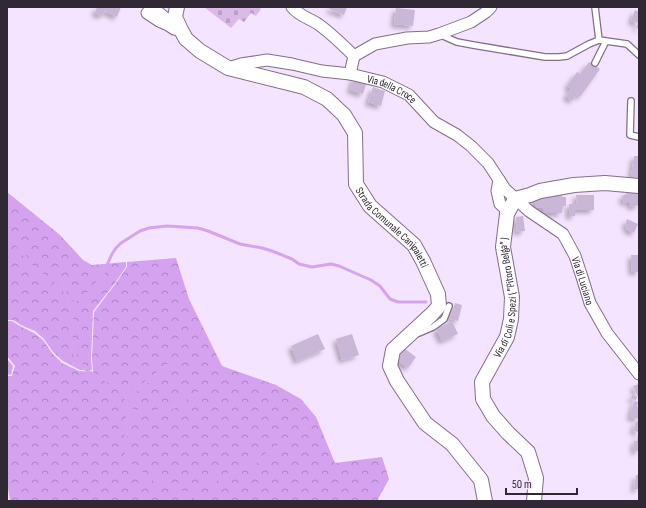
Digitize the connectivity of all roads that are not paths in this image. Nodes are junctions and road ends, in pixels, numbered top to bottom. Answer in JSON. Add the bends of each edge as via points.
{"nodes":[{"id":1,"x":177,"y":7,"type":"edge"},
{"id":2,"x":292,"y":7,"type":"edge"},
{"id":3,"x":490,"y":7,"type":"edge"},
{"id":4,"x":594,"y":7,"type":"edge"},
{"id":5,"x":150,"y":10,"type":"edge"},
{"id":6,"x":181,"y":30,"type":"junction"},
{"id":7,"x":439,"y":34,"type":"junction"},
{"id":8,"x":600,"y":40,"type":"junction"},
{"id":9,"x":606,"y":41,"type":"junction"},
{"id":10,"x":639,"y":55,"type":"edge"},
{"id":11,"x":354,"y":56,"type":"junction"},
{"id":12,"x":595,"y":63,"type":"dead end"},
{"id":13,"x":228,"y":68,"type":"junction"},
{"id":14,"x":350,"y":74,"type":"junction"},
{"id":15,"x":631,"y":100,"type":"dead end"},
{"id":16,"x":639,"y":137,"type":"edge"},
{"id":17,"x":499,"y":180,"type":"junction"},
{"id":18,"x":639,"y":186,"type":"edge"},
{"id":19,"x":515,"y":199,"type":"junction"},
{"id":20,"x":509,"y":212,"type":"junction"},
{"id":21,"x":449,"y":306,"type":"dead end"},
{"id":22,"x":406,"y":339,"type":"junction"},
{"id":23,"x":638,"y":371,"type":"edge"},
{"id":24,"x":485,"y":501,"type":"edge"},
{"id":25,"x":534,"y":501,"type":"edge"}],
"edges":[{"from":1,"to":6,"type":"street","name":"Strada Comunale Canipaletti","via":[[175,16]]},
{"from":2,"to":11,"type":"street","via":[[336,38]]},
{"from":3,"to":7,"type":"street","via":[[471,22]]},
{"from":4,"to":8,"type":"lane"},
{"from":5,"to":6,"type":"street"},
{"from":6,"to":13,"type":"street","name":"Strada Comunale Canipaletti","via":[[186,39],[200,51]]},
{"from":7,"to":8,"type":"lane","via":[[457,42],[545,57],[567,56]]},
{"from":7,"to":11,"type":"street","via":[[375,44]]},
{"from":8,"to":9,"type":"lane"},
{"from":9,"to":10,"type":"lane","via":[[627,44]]},
{"from":9,"to":12,"type":"lane"},
{"from":11,"to":14,"type":"street"},
{"from":13,"to":14,"type":"street","name":"Via della Croce","via":[[267,60]]},
{"from":13,"to":22,"type":"street","name":"Strada Comunale Canipaletti","via":[[304,86],[327,99],[344,115],[355,133],[356,184],[370,206],[414,244],[424,260],[438,294],[439,306]]},
{"from":14,"to":17,"type":"street","name":"Via della Croce","via":[[383,82],[408,96],[434,122],[471,146],[488,163]]},
{"from":15,"to":16,"type":"lane","via":[[630,135]]},
{"from":17,"to":19,"type":"street","name":"Via della Croce"},
{"from":17,"to":20,"type":"street","via":[[497,191],[500,204]]},
{"from":18,"to":19,"type":"street","via":[[605,182],[574,185],[540,191]]},
{"from":19,"to":20,"type":"street","name":"Via di Coli e Spezi ( \"Pitoro Belga\" )"},
{"from":19,"to":23,"type":"street","name":"Via di Luciano","via":[[563,234],[574,256],[590,303],[607,333]]},
{"from":20,"to":25,"type":"street","name":"Via di Coli e Spezi ( \"Pitoro Belga\" )","via":[[503,247],[512,297],[511,319],[507,336],[482,382],[483,400],[493,416],[528,452],[536,478]]},
{"from":21,"to":22,"type":"lane","via":[[444,319]]},
{"from":22,"to":24,"type":"street","name":"Strada Comunale Canipaletti","via":[[393,350],[390,366],[397,381],[425,423],[452,444],[481,480]]}]}
